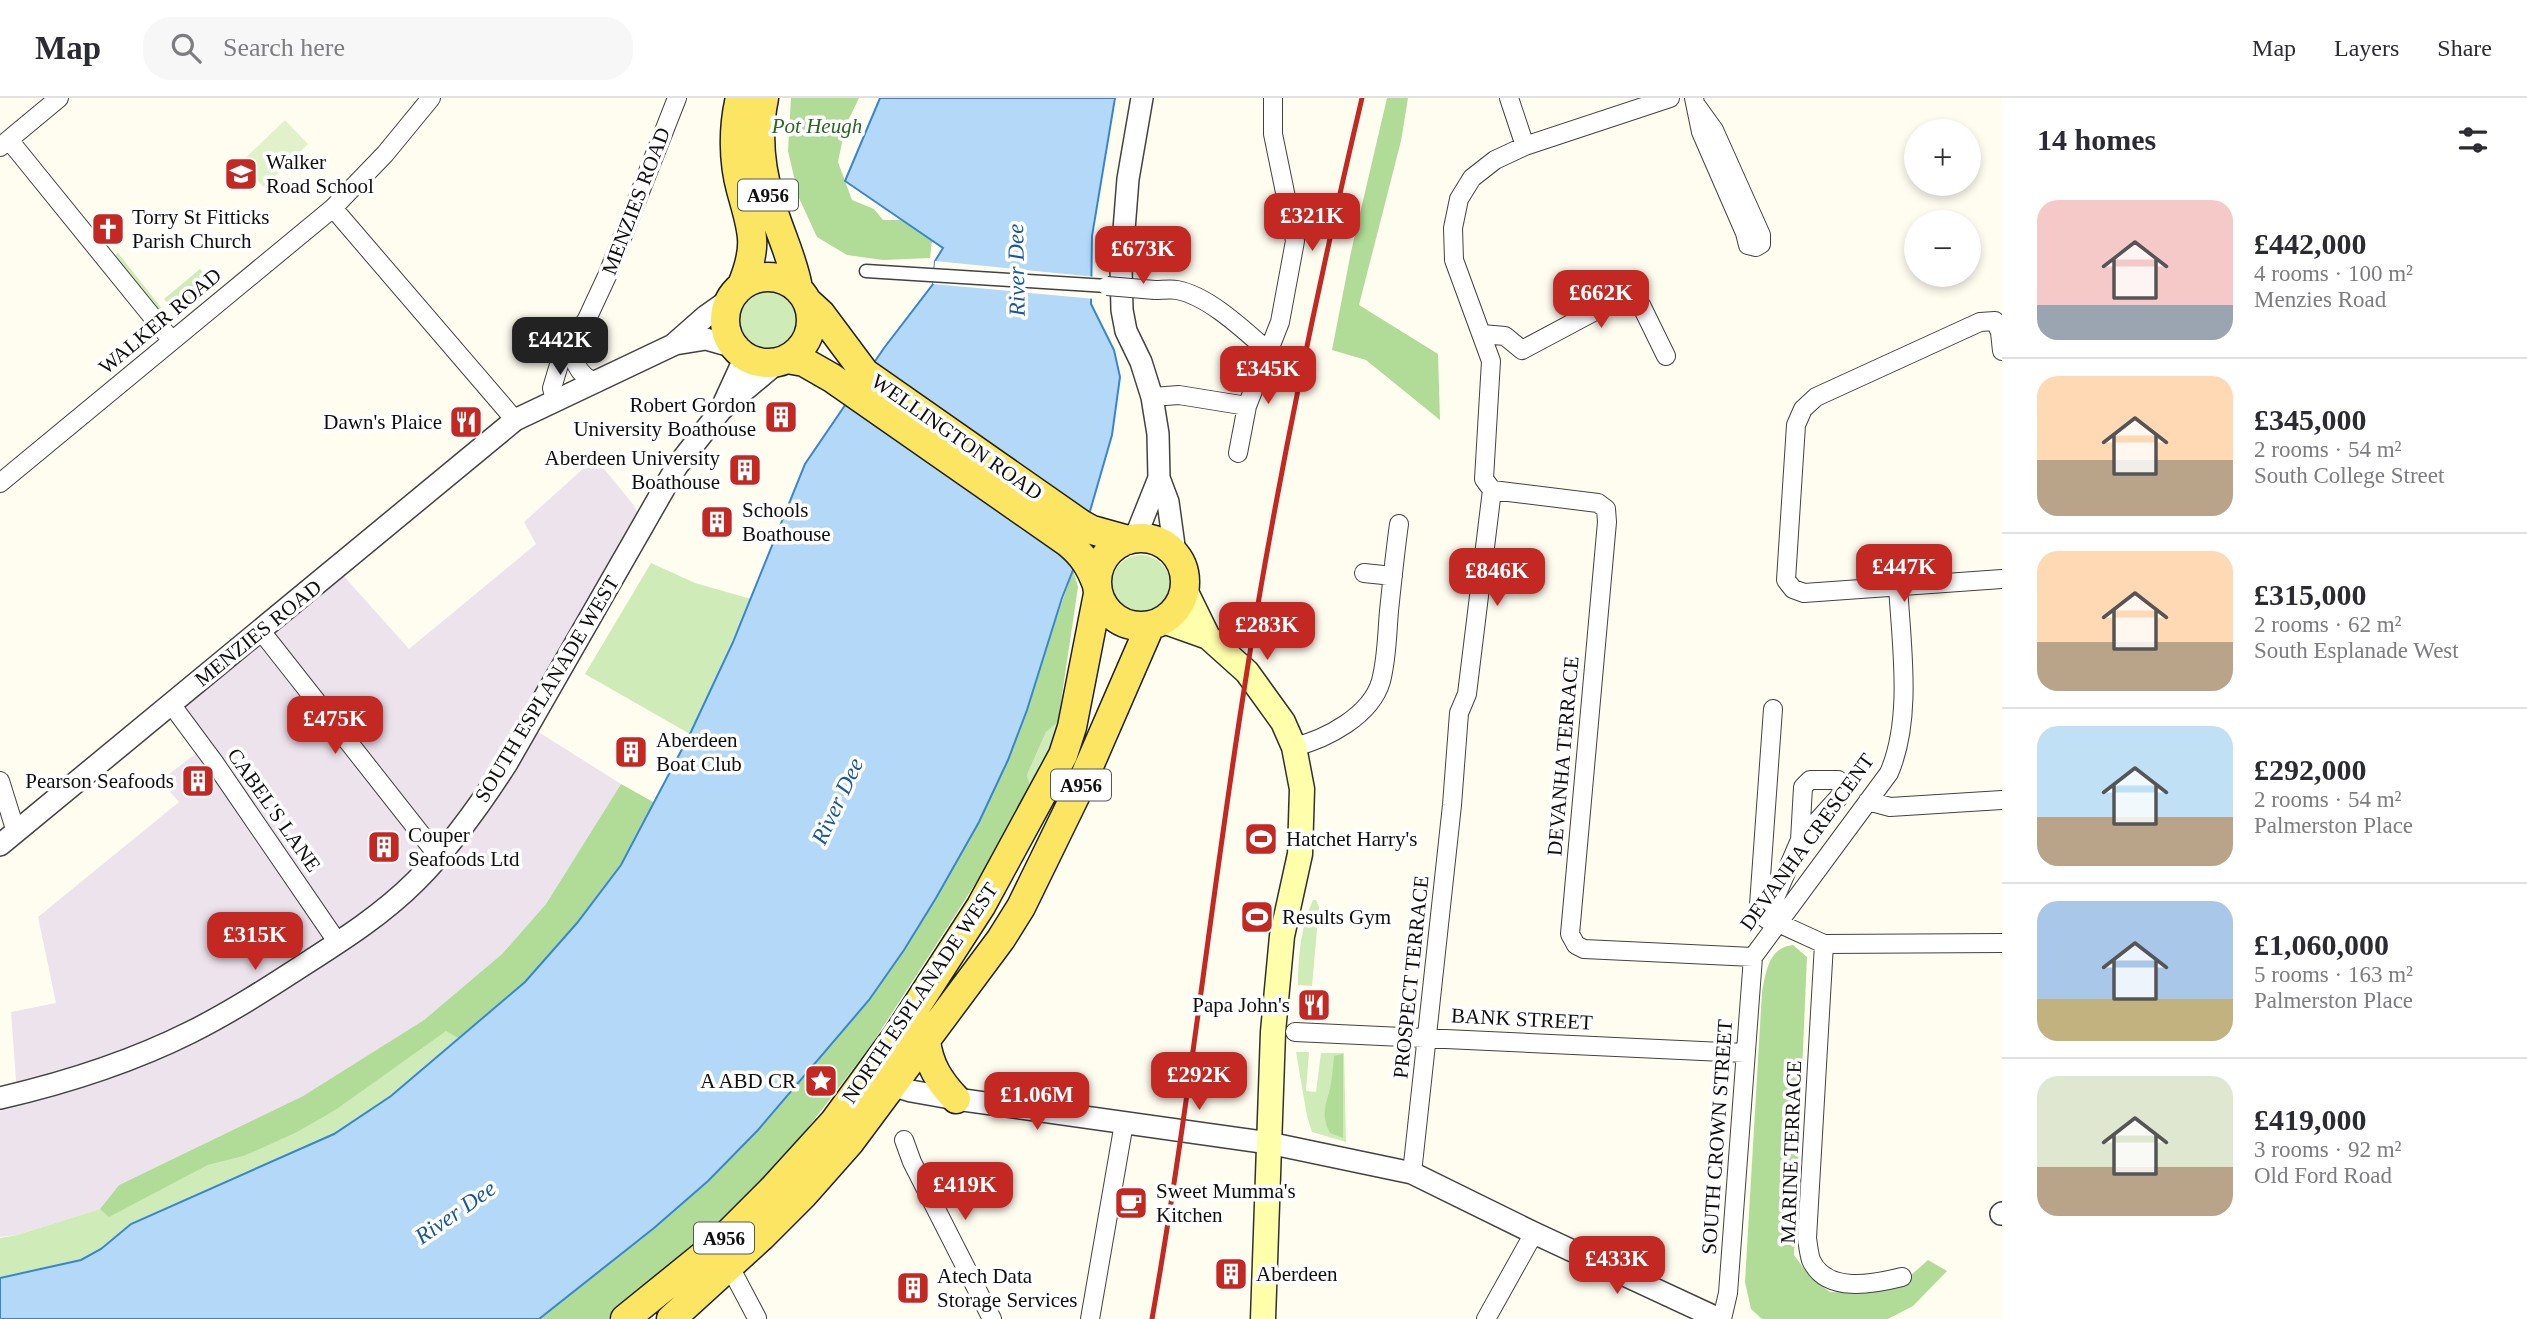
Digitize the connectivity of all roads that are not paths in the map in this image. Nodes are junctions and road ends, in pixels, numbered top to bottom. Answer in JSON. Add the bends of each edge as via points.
{"nodes":[{"id":1,"x":60,"y":98,"type":"edge"},
{"id":2,"x":431,"y":98,"type":"edge"},
{"id":3,"x":677,"y":98,"type":"edge"},
{"id":4,"x":740,"y":98,"type":"edge"},
{"id":5,"x":764,"y":98,"type":"edge"},
{"id":6,"x":1142,"y":98,"type":"edge"},
{"id":7,"x":1273,"y":98,"type":"edge"},
{"id":8,"x":1508,"y":98,"type":"edge"},
{"id":9,"x":1670,"y":98,"type":"edge"},
{"id":10,"x":1695,"y":102,"type":"edge"},
{"id":11,"x":5,"y":143,"type":"edge"},
{"id":12,"x":1525,"y":146,"type":"junction"},
{"id":13,"x":332,"y":208,"type":"junction"},
{"id":14,"x":866,"y":271,"type":"dead end"},
{"id":15,"x":1107,"y":286,"type":"joint"},
{"id":16,"x":736,"y":292,"type":"junction"},
{"id":17,"x":803,"y":296,"type":"junction"},
{"id":18,"x":1998,"y":315,"type":"edge"},
{"id":19,"x":1482,"y":334,"type":"junction"},
{"id":20,"x":571,"y":339,"type":"junction"},
{"id":21,"x":172,"y":341,"type":"junction"},
{"id":22,"x":673,"y":345,"type":"junction"},
{"id":23,"x":1268,"y":351,"type":"junction"},
{"id":24,"x":2002,"y":351,"type":"edge"},
{"id":25,"x":739,"y":352,"type":"junction"},
{"id":26,"x":1666,"y":356,"type":"dead end"},
{"id":27,"x":782,"y":361,"type":"junction"},
{"id":28,"x":859,"y":382,"type":"junction"},
{"id":29,"x":596,"y":383,"type":"junction"},
{"id":30,"x":1152,"y":397,"type":"junction"},
{"id":31,"x":555,"y":401,"type":"junction"},
{"id":32,"x":1247,"y":406,"type":"junction"},
{"id":33,"x":721,"y":410,"type":"junction"},
{"id":34,"x":516,"y":420,"type":"junction"},
{"id":35,"x":1238,"y":453,"type":"dead end"},
{"id":36,"x":1159,"y":478,"type":"junction"},
{"id":37,"x":0,"y":484,"type":"edge"},
{"id":38,"x":1492,"y":490,"type":"junction"},
{"id":39,"x":1399,"y":524,"type":"dead end"},
{"id":40,"x":1131,"y":539,"type":"junction"},
{"id":41,"x":1087,"y":542,"type":"junction"},
{"id":42,"x":1175,"y":553,"type":"junction"},
{"id":43,"x":1364,"y":573,"type":"dead end"},
{"id":44,"x":1393,"y":576,"type":"junction"},
{"id":45,"x":2002,"y":579,"type":"edge"},
{"id":46,"x":1898,"y":585,"type":"junction"},
{"id":47,"x":1098,"y":589,"type":"junction"},
{"id":48,"x":1185,"y":590,"type":"junction"},
{"id":49,"x":1157,"y":623,"type":"junction"},
{"id":50,"x":261,"y":631,"type":"junction"},
{"id":51,"x":1208,"y":637,"type":"junction"},
{"id":52,"x":171,"y":704,"type":"junction"},
{"id":53,"x":1773,"y":709,"type":"dead end"},
{"id":54,"x":1294,"y":747,"type":"junction"},
{"id":55,"x":0,"y":781,"type":"edge"},
{"id":56,"x":2002,"y":800,"type":"edge"},
{"id":57,"x":1868,"y":801,"type":"junction"},
{"id":58,"x":8,"y":839,"type":"edge"},
{"id":59,"x":1800,"y":839,"type":"dead end"},
{"id":60,"x":439,"y":857,"type":"junction"},
{"id":61,"x":1772,"y":921,"type":"junction"},
{"id":62,"x":338,"y":943,"type":"junction"},
{"id":63,"x":2002,"y":943,"type":"edge"},
{"id":64,"x":1824,"y":944,"type":"junction"},
{"id":65,"x":1753,"y":957,"type":"junction"},
{"id":66,"x":1295,"y":1032,"type":"dead end"},
{"id":67,"x":1428,"y":1037,"type":"junction"},
{"id":68,"x":926,"y":1041,"type":"junction"},
{"id":69,"x":1745,"y":1053,"type":"junction"},
{"id":70,"x":867,"y":1077,"type":"junction"},
{"id":71,"x":893,"y":1086,"type":"junction"},
{"id":72,"x":0,"y":1098,"type":"edge"},
{"id":73,"x":956,"y":1099,"type":"junction"},
{"id":74,"x":1124,"y":1124,"type":"junction"},
{"id":75,"x":904,"y":1140,"type":"dead end"},
{"id":76,"x":1269,"y":1143,"type":"junction"},
{"id":77,"x":1412,"y":1173,"type":"junction"},
{"id":78,"x":1534,"y":1234,"type":"junction"},
{"id":79,"x":730,"y":1267,"type":"junction"},
{"id":80,"x":1902,"y":1277,"type":"dead end"},
{"id":81,"x":757,"y":1318,"type":"edge"},
{"id":82,"x":625,"y":1319,"type":"edge"},
{"id":83,"x":671,"y":1319,"type":"edge"},
{"id":84,"x":992,"y":1319,"type":"edge"},
{"id":85,"x":1090,"y":1319,"type":"edge"},
{"id":86,"x":1263,"y":1319,"type":"edge"},
{"id":87,"x":1486,"y":1319,"type":"edge"},
{"id":88,"x":1720,"y":1319,"type":"edge"}],
"edges":[{"from":1,"to":11,"type":"street"},
{"from":2,"to":13,"type":"street","name":"WALKER ROAD"},
{"from":3,"to":20,"type":"street","name":"MENZIES ROAD","via":[[607,276],[587,319]]},
{"from":4,"to":16,"type":"main road","number":"A956","via":[[735,152],[753,240],[750,264]]},
{"from":5,"to":17,"type":"main road","name":"WELLINGTON ROAD","number":"A956","via":[[759,132],[766,184]]},
{"from":6,"to":30,"type":"street","via":[[1128,179],[1122,310]]},
{"from":7,"to":23,"type":"street","via":[[1273,134],[1295,241],[1280,322]]},
{"from":8,"to":12,"type":"street"},
{"from":9,"to":12,"type":"street","name":"PROSPECT TERRACE"},
{"from":10,"to":10,"type":"street","via":[[1714,130],[1761,235],[1756,247],[1748,245],[1701,132]]},
{"from":11,"to":21,"type":"street"},
{"from":12,"to":19,"type":"street","name":"PROSPECT TERRACE","via":[[1495,160],[1472,178],[1459,199],[1453,228],[1454,260]]},
{"from":13,"to":21,"type":"street","name":"WALKER ROAD"},
{"from":13,"to":34,"type":"street"},
{"from":14,"to":15,"type":"street"},
{"from":15,"to":23,"type":"street","bridge":true,"via":[[1178,290],[1226,316]]},
{"from":16,"to":17,"type":"main road","number":"A956","via":[[751,280],[771,276],[790,282]]},
{"from":16,"to":22,"type":"street"},
{"from":16,"to":25,"type":"main road","number":"A956","via":[[724,317]]},
{"from":17,"to":27,"type":"main road","number":"A956","via":[[812,316],[811,329],[798,352]]},
{"from":17,"to":28,"type":"main road","name":"WELLINGTON ROAD","number":"A956","via":[[821,314]]},
{"from":18,"to":24,"type":"street"},
{"from":18,"to":46,"type":"street","via":[[1816,397],[1803,408],[1796,425],[1786,579],[1793,589],[1804,593]]},
{"from":19,"to":26,"type":"street","via":[[1505,336],[1522,349],[1623,299],[1641,305]]},
{"from":19,"to":38,"type":"street","name":"PROSPECT TERRACE","via":[[1491,361],[1484,479]]},
{"from":20,"to":29,"type":"street","via":[[576,368]]},
{"from":20,"to":31,"type":"street","name":"MENZIES ROAD","via":[[552,388]]},
{"from":21,"to":37,"type":"street","name":"WALKER ROAD"},
{"from":22,"to":25,"type":"street","via":[[706,339]]},
{"from":22,"to":29,"type":"street","name":"MENZIES ROAD"},
{"from":23,"to":32,"type":"street"},
{"from":25,"to":27,"type":"main road","number":"A956","via":[[755,361]]},
{"from":25,"to":33,"type":"street","name":"SOUTH ESPLANADE WEST"},
{"from":27,"to":28,"type":"main road","name":"WELLINGTON ROAD","number":"A956"},
{"from":27,"to":33,"type":"street","name":"SOUTH ESPLANADE WEST"},
{"from":28,"to":41,"type":"main road","name":"WELLINGTON ROAD","number":"A956"},
{"from":29,"to":31,"type":"street","name":"MENZIES ROAD"},
{"from":30,"to":32,"type":"street","via":[[1179,395]]},
{"from":30,"to":36,"type":"street"},
{"from":31,"to":34,"type":"street","name":"MENZIES ROAD"},
{"from":32,"to":35,"type":"street"},
{"from":33,"to":60,"type":"street","name":"SOUTH ESPLANADE WEST","via":[[677,466],[507,763]]},
{"from":34,"to":50,"type":"street","name":"MENZIES ROAD"},
{"from":36,"to":40,"type":"street"},
{"from":36,"to":42,"type":"street","via":[[1168,502]]},
{"from":38,"to":65,"type":"street","name":"DEVANHA TERRACE","via":[[1598,503],[1606,509],[1572,940],[1584,948]]},
{"from":38,"to":67,"type":"street","name":"PROSPECT TERRACE","via":[[1467,694],[1459,713]]},
{"from":39,"to":44,"type":"street"},
{"from":40,"to":41,"type":"main road","name":"WELLINGTON ROAD","number":"A956"},
{"from":40,"to":42,"type":"main road","number":"A956","via":[[1150,538]]},
{"from":40,"to":47,"type":"main road","number":"A956","via":[[1108,552],[1098,573]]},
{"from":41,"to":47,"type":"main road","name":"WELLINGTON ROAD","number":"A956"},
{"from":42,"to":48,"type":"main road","via":[[1186,577]]},
{"from":43,"to":44,"type":"street"},
{"from":44,"to":54,"type":"street","via":[[1377,691],[1344,725]]},
{"from":45,"to":46,"type":"street"},
{"from":46,"to":57,"type":"street","name":"DEVANHA CRESCENT","via":[[1903,678],[1897,751],[1889,773]]},
{"from":47,"to":49,"type":"main road","number":"A956","via":[[1102,604],[1118,620],[1139,627]]},
{"from":47,"to":70,"type":"main road","name":"NORTH ESPLANADE WEST","number":"A956","via":[[1063,755],[981,906]]},
{"from":48,"to":49,"type":"main road","number":"A956","via":[[1174,613]]},
{"from":48,"to":51,"type":"main road"},
{"from":49,"to":51,"type":"main road"},
{"from":49,"to":68,"type":"main road","name":"NORTH ESPLANADE WEST","number":"A956","via":[[1021,907]]},
{"from":50,"to":52,"type":"street","name":"MENZIES ROAD"},
{"from":50,"to":60,"type":"street"},
{"from":51,"to":54,"type":"main road","via":[[1247,673],[1275,708]]},
{"from":52,"to":58,"type":"street","name":"MENZIES ROAD"},
{"from":52,"to":62,"type":"street","name":"CABEL'S LANE"},
{"from":53,"to":61,"type":"street","via":[[1759,905],[1763,916]]},
{"from":54,"to":76,"type":"main road","via":[[1303,824],[1282,936]]},
{"from":55,"to":58,"type":"street"},
{"from":56,"to":57,"type":"street","via":[[1890,807]]},
{"from":57,"to":61,"type":"street","name":"DEVANHA CRESCENT"},
{"from":59,"to":61,"type":"street"},
{"from":60,"to":62,"type":"street","name":"SOUTH ESPLANADE WEST","via":[[389,906]]},
{"from":61,"to":64,"type":"street"},
{"from":61,"to":65,"type":"street","name":"DEVANHA CRESCENT"},
{"from":62,"to":72,"type":"street","name":"SOUTH ESPLANADE WEST","via":[[190,1033],[102,1069]]},
{"from":63,"to":64,"type":"street"},
{"from":64,"to":80,"type":"street","name":"MARINE TERRACE","via":[[1807,1238],[1811,1260],[1824,1277],[1843,1283],[1875,1284]]},
{"from":65,"to":69,"type":"street","name":"SOUTH CROWN STREET"},
{"from":66,"to":67,"type":"street","name":"BANK STREET"},
{"from":67,"to":69,"type":"street","name":"BANK STREET"},
{"from":67,"to":77,"type":"street","name":"PROSPECT TERRACE"},
{"from":68,"to":71,"type":"main road","name":"NORTH ESPLANADE WEST","number":"A956"},
{"from":68,"to":73,"type":"main road","via":[[935,1073]]},
{"from":69,"to":88,"type":"street","name":"SOUTH CROWN STREET","via":[[1728,1293]]},
{"from":70,"to":71,"type":"street"},
{"from":70,"to":82,"type":"main road","name":"NORTH ESPLANADE WEST","number":"A956","via":[[813,1146],[728,1234]]},
{"from":71,"to":73,"type":"street"},
{"from":71,"to":79,"type":"main road","name":"NORTH ESPLANADE WEST","number":"A956","via":[[804,1194]]},
{"from":73,"to":74,"type":"street"},
{"from":74,"to":76,"type":"street"},
{"from":74,"to":85,"type":"street"},
{"from":75,"to":84,"type":"street"},
{"from":76,"to":77,"type":"street"},
{"from":76,"to":86,"type":"main road"},
{"from":77,"to":78,"type":"street"},
{"from":78,"to":87,"type":"street"},
{"from":78,"to":88,"type":"street"},
{"from":79,"to":81,"type":"street"},
{"from":79,"to":83,"type":"main road","name":"NORTH ESPLANADE WEST","number":"A956"}]}
